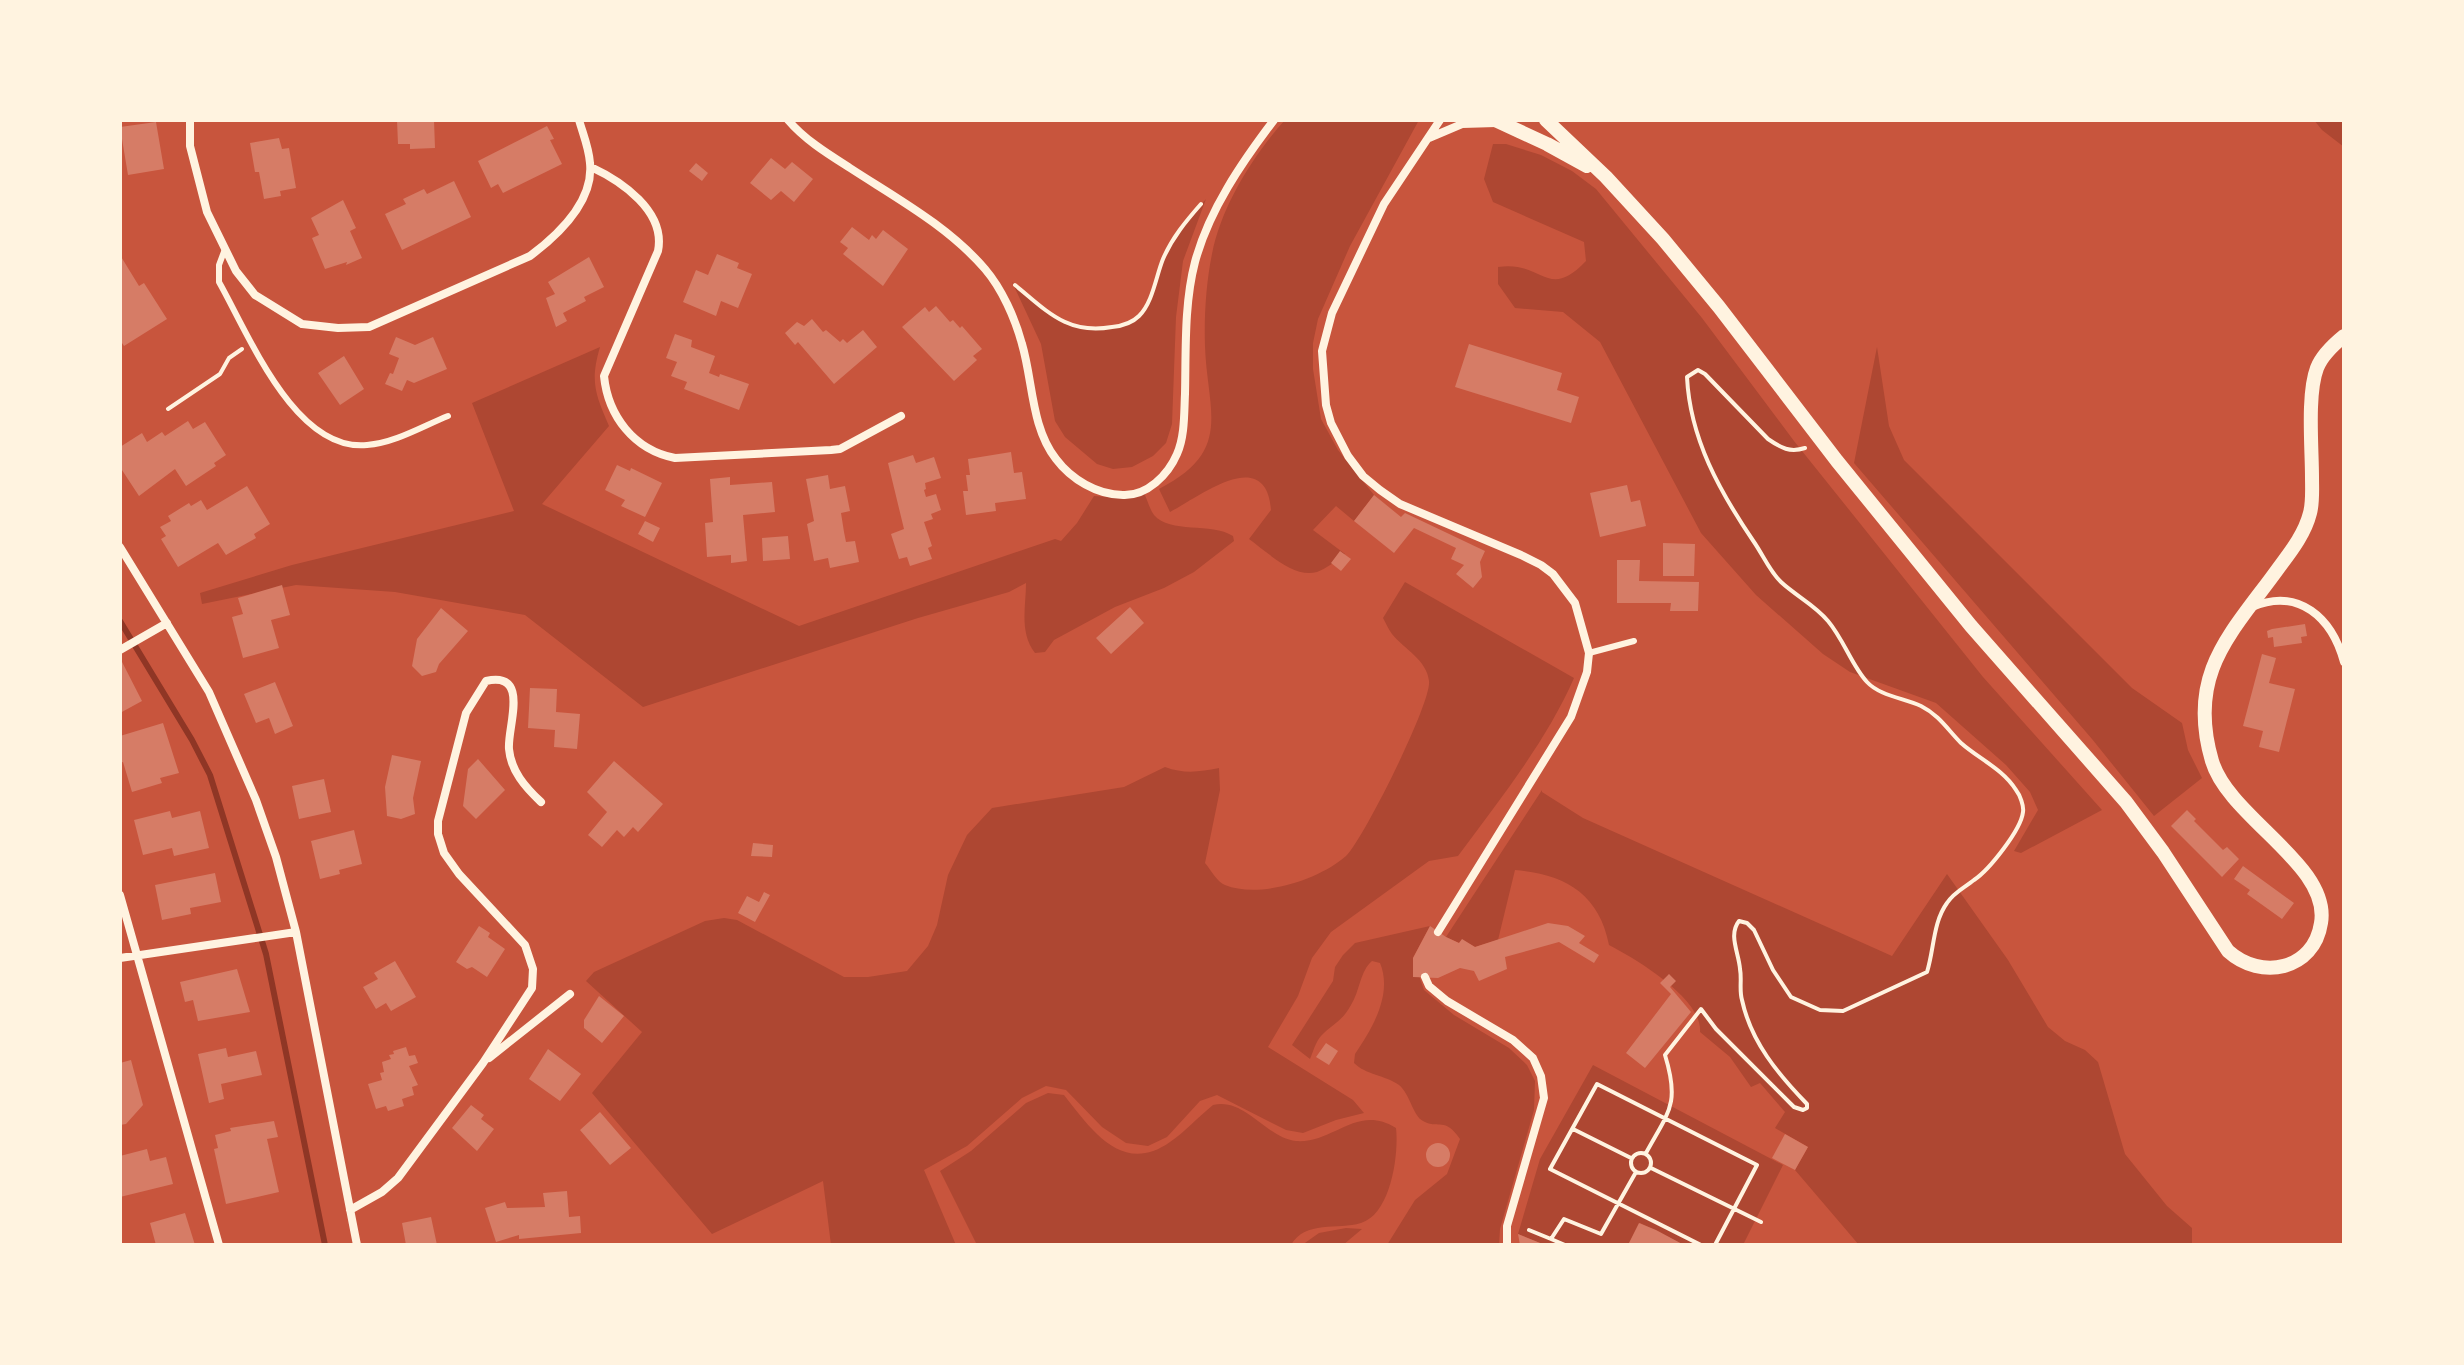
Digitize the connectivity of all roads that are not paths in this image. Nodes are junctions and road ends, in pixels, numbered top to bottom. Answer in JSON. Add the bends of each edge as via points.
{"nodes":[{"id":1,"x":190,"y":120,"type":"edge"},
{"id":2,"x":579,"y":120,"type":"edge"},
{"id":3,"x":788,"y":120,"type":"edge"},
{"id":4,"x":1274,"y":120,"type":"edge"},
{"id":5,"x":1440,"y":120,"type":"edge"},
{"id":6,"x":1546,"y":120,"type":"edge"},
{"id":7,"x":1498,"y":122,"type":"edge"},
{"id":8,"x":1428,"y":138,"type":"junction"},
{"id":9,"x":591,"y":167,"type":"junction"},
{"id":10,"x":1606,"y":177,"type":"junction"},
{"id":11,"x":225,"y":249,"type":"junction"},
{"id":12,"x":2344,"y":336,"type":"edge"},
{"id":13,"x":448,"y":416,"type":"dead end"},
{"id":14,"x":901,"y":416,"type":"dead end"},
{"id":15,"x":120,"y":547,"type":"edge"},
{"id":16,"x":2251,"y":607,"type":"junction"},
{"id":17,"x":167,"y":623,"type":"junction"},
{"id":18,"x":1634,"y":641,"type":"dead end"},
{"id":19,"x":122,"y":649,"type":"edge"},
{"id":20,"x":1589,"y":653,"type":"junction"},
{"id":21,"x":2344,"y":662,"type":"edge"},
{"id":22,"x":541,"y":802,"type":"dead end"},
{"id":23,"x":120,"y":895,"type":"edge"},
{"id":24,"x":296,"y":932,"type":"junction"},
{"id":25,"x":1438,"y":932,"type":"dead end"},
{"id":26,"x":139,"y":957,"type":"junction"},
{"id":27,"x":120,"y":958,"type":"edge"},
{"id":28,"x":1425,"y":977,"type":"dead end"},
{"id":29,"x":570,"y":994,"type":"dead end"},
{"id":30,"x":483,"y":1063,"type":"junction"},
{"id":31,"x":350,"y":1210,"type":"junction"},
{"id":32,"x":219,"y":1245,"type":"edge"},
{"id":33,"x":357,"y":1245,"type":"edge"},
{"id":34,"x":1507,"y":1245,"type":"edge"}],
"edges":[{"from":1,"to":11,"type":"street","via":[[199,185]]},
{"from":2,"to":9,"type":"street"},
{"from":3,"to":4,"type":"street","via":[[816,146],[939,226],[986,271],[1022,343],[1049,450],[1087,486],[1126,496],[1155,483],[1178,453],[1195,262],[1232,181]]},
{"from":5,"to":8,"type":"street"},
{"from":6,"to":10,"type":"street"},
{"from":7,"to":8,"type":"street","via":[[1462,124]]},
{"from":7,"to":10,"type":"street"},
{"from":8,"to":20,"type":"street","via":[[1384,204],[1332,313],[1322,351],[1322,386],[1331,423],[1363,476],[1400,504],[1553,574],[1575,603]]},
{"from":9,"to":11,"type":"street","via":[[573,214],[530,256],[369,327],[317,327],[283,315],[244,284]]},
{"from":9,"to":14,"type":"street","via":[[633,193],[658,235],[658,251],[604,376],[613,412],[640,443],[675,458],[831,450]]},
{"from":10,"to":16,"type":"street","via":[[1719,307],[1971,626],[2126,802],[2220,942],[2244,964],[2266,969],[2292,963],[2309,949],[2322,922],[2319,893],[2309,876],[2245,812],[2213,764],[2204,716],[2208,677],[2224,642]]},
{"from":11,"to":13,"type":"lane","via":[[219,282],[285,400],[310,427],[364,446]]},
{"from":12,"to":16,"type":"street","via":[[2322,359],[2313,383],[2310,513],[2297,542]]},
{"from":15,"to":17,"type":"street"},
{"from":16,"to":21,"type":"street","via":[[2286,601],[2315,612],[2331,630]]},
{"from":17,"to":19,"type":"street"},
{"from":17,"to":24,"type":"street","via":[[209,692],[241,763],[276,857]]},
{"from":18,"to":20,"type":"lane"},
{"from":20,"to":25,"type":"street","via":[[1571,717]]},
{"from":22,"to":30,"type":"street","via":[[514,771],[509,748],[513,692],[505,682],[486,681],[466,713],[438,834],[459,874],[525,945],[533,969],[532,988]]},
{"from":23,"to":26,"type":"street"},
{"from":24,"to":26,"type":"street"},
{"from":24,"to":31,"type":"street"},
{"from":26,"to":27,"type":"street"},
{"from":26,"to":32,"type":"street"},
{"from":28,"to":34,"type":"street","via":[[1447,1001],[1513,1040],[1533,1058],[1541,1076],[1544,1098],[1507,1226]]},
{"from":29,"to":30,"type":"street"},
{"from":30,"to":31,"type":"street","via":[[398,1178]]},
{"from":31,"to":33,"type":"street"}]}
